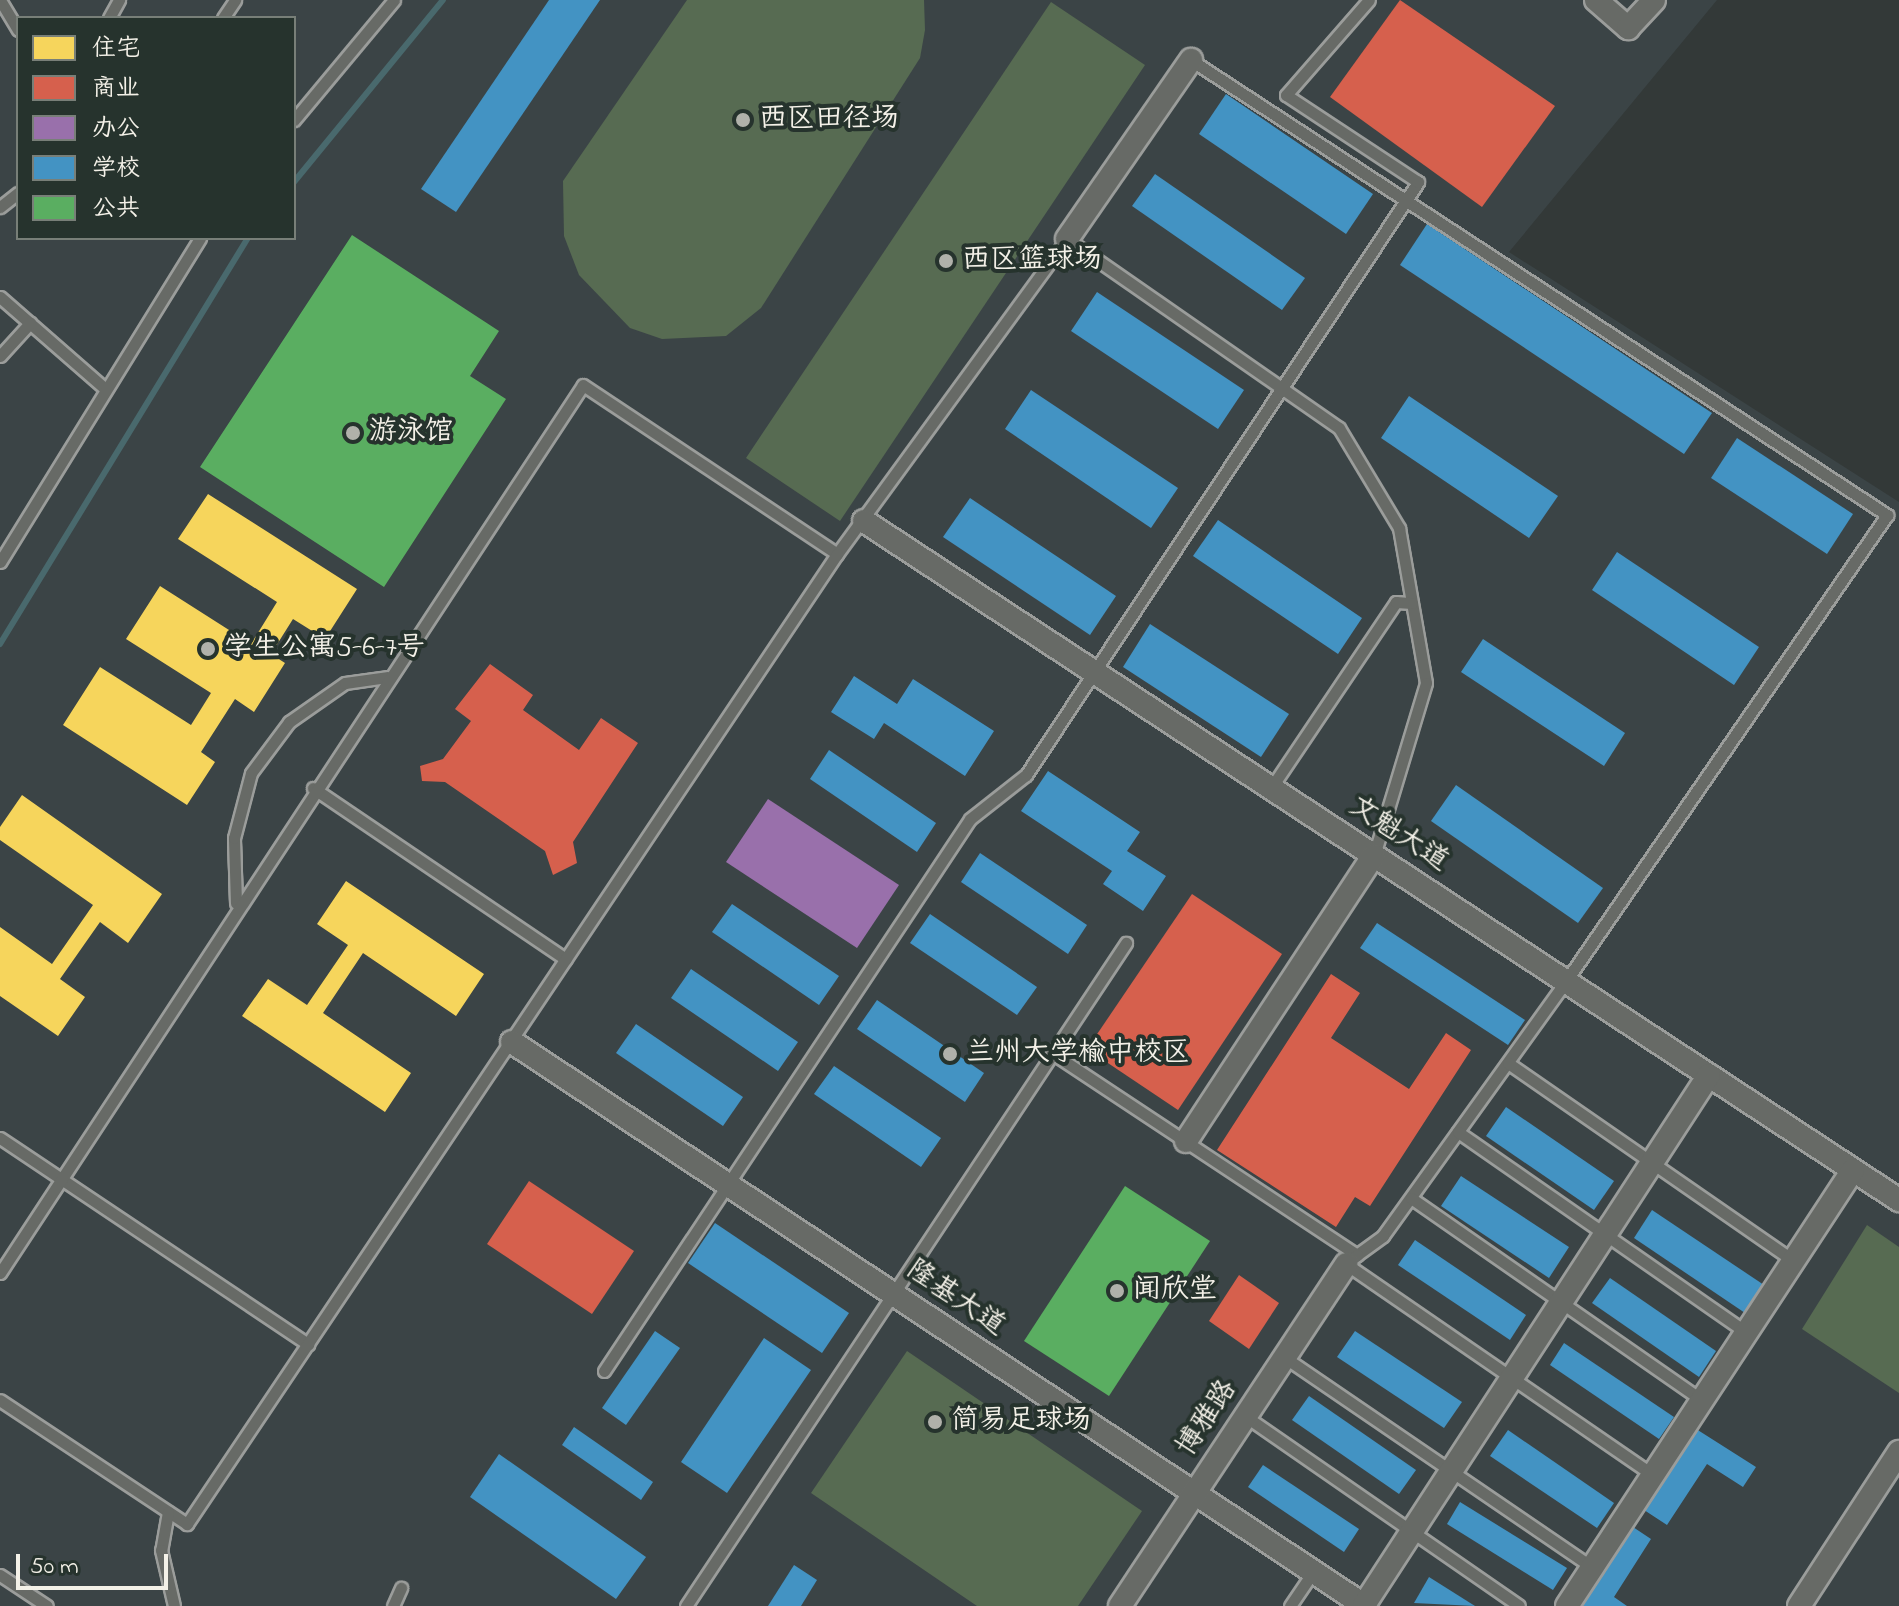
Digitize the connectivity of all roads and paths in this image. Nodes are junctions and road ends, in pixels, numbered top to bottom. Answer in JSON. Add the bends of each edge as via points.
{"nodes":[{"id":1,"x":0,"y":0,"type":"edge"},
{"id":2,"x":394,"y":0,"type":"edge"},
{"id":3,"x":1369,"y":0,"type":"edge"},
{"id":4,"x":1596,"y":0,"type":"edge"},
{"id":5,"x":1654,"y":0,"type":"edge"},
{"id":6,"x":16,"y":27,"type":"edge"},
{"id":7,"x":1191,"y":60,"type":"joint"},
{"id":8,"x":296,"y":118,"type":"edge"},
{"id":9,"x":16,"y":195,"type":"edge"},
{"id":10,"x":1407,"y":201,"type":"junction"},
{"id":11,"x":0,"y":207,"type":"edge"},
{"id":12,"x":1067,"y":239,"type":"junction"},
{"id":13,"x":199,"y":240,"type":"edge"},
{"id":14,"x":0,"y":297,"type":"edge"},
{"id":15,"x":30,"y":323,"type":"junction"},
{"id":16,"x":0,"y":356,"type":"edge"},
{"id":17,"x":103,"y":387,"type":"junction"},
{"id":18,"x":1283,"y":388,"type":"junction"},
{"id":19,"x":864,"y":521,"type":"junction"},
{"id":20,"x":837,"y":554,"type":"junction"},
{"id":21,"x":0,"y":562,"type":"edge"},
{"id":22,"x":1412,"y":603,"type":"junction"},
{"id":23,"x":1091,"y":670,"type":"junction"},
{"id":24,"x":387,"y":677,"type":"junction"},
{"id":25,"x":313,"y":788,"type":"junction"},
{"id":26,"x":1271,"y":788,"type":"junction"},
{"id":27,"x":1374,"y":855,"type":"junction"},
{"id":28,"x":236,"y":903,"type":"junction"},
{"id":29,"x":1126,"y":943,"type":"dead end"},
{"id":30,"x":566,"y":959,"type":"junction"},
{"id":31,"x":1566,"y":981,"type":"junction"},
{"id":32,"x":512,"y":1042,"type":"junction"},
{"id":33,"x":1052,"y":1053,"type":"junction"},
{"id":34,"x":1508,"y":1063,"type":"junction"},
{"id":35,"x":1709,"y":1075,"type":"junction"},
{"id":36,"x":1458,"y":1132,"type":"junction"},
{"id":37,"x":0,"y":1138,"type":"edge"},
{"id":38,"x":1186,"y":1141,"type":"junction"},
{"id":39,"x":1652,"y":1163,"type":"junction"},
{"id":40,"x":1853,"y":1170,"type":"junction"},
{"id":41,"x":62,"y":1180,"type":"junction"},
{"id":42,"x":728,"y":1185,"type":"junction"},
{"id":43,"x":1411,"y":1198,"type":"junction"},
{"id":44,"x":1899,"y":1200,"type":"edge"},
{"id":45,"x":1605,"y":1234,"type":"junction"},
{"id":46,"x":1352,"y":1260,"type":"junction"},
{"id":47,"x":1794,"y":1261,"type":"junction"},
{"id":48,"x":0,"y":1273,"type":"edge"},
{"id":49,"x":893,"y":1294,"type":"junction"},
{"id":50,"x":1561,"y":1302,"type":"junction"},
{"id":51,"x":1747,"y":1333,"type":"junction"},
{"id":52,"x":308,"y":1344,"type":"junction"},
{"id":53,"x":1284,"y":1357,"type":"junction"},
{"id":54,"x":604,"y":1371,"type":"dead end"},
{"id":55,"x":1512,"y":1378,"type":"junction"},
{"id":56,"x":0,"y":1400,"type":"edge"},
{"id":57,"x":1702,"y":1400,"type":"junction"},
{"id":58,"x":1245,"y":1416,"type":"junction"},
{"id":59,"x":1899,"y":1452,"type":"edge"},
{"id":60,"x":1451,"y":1471,"type":"junction"},
{"id":61,"x":1653,"y":1475,"type":"junction"},
{"id":62,"x":1195,"y":1494,"type":"junction"},
{"id":63,"x":168,"y":1512,"type":"junction"},
{"id":64,"x":1411,"y":1531,"type":"junction"},
{"id":65,"x":1592,"y":1567,"type":"junction"},
{"id":66,"x":1313,"y":1572,"type":"junction"},
{"id":67,"x":0,"y":1575,"type":"edge"},
{"id":68,"x":401,"y":1588,"type":"dead end"},
{"id":69,"x":47,"y":1606,"type":"edge"},
{"id":70,"x":174,"y":1606,"type":"edge"},
{"id":71,"x":393,"y":1606,"type":"edge"},
{"id":72,"x":686,"y":1606,"type":"edge"},
{"id":73,"x":1120,"y":1606,"type":"edge"},
{"id":74,"x":1290,"y":1606,"type":"edge"},
{"id":75,"x":1364,"y":1606,"type":"edge"},
{"id":76,"x":1519,"y":1606,"type":"edge"},
{"id":77,"x":1567,"y":1606,"type":"edge"},
{"id":78,"x":1799,"y":1606,"type":"edge"}],
"edges":[{"from":1,"to":6,"type":"lane"},
{"from":2,"to":8,"type":"lane"},
{"from":3,"to":10,"type":"lane","via":[[1286,95],[1418,182]]},
{"from":4,"to":5,"type":"street","via":[[1628,28]]},
{"from":7,"to":10,"type":"lane"},
{"from":7,"to":12,"type":"street"},
{"from":9,"to":11,"type":"lane"},
{"from":10,"to":18,"type":"lane"},
{"from":10,"to":31,"type":"lane","via":[[1887,515]]},
{"from":12,"to":18,"type":"lane"},
{"from":12,"to":19,"type":"lane"},
{"from":13,"to":17,"type":"lane"},
{"from":14,"to":15,"type":"lane"},
{"from":15,"to":16,"type":"lane"},
{"from":15,"to":17,"type":"lane"},
{"from":17,"to":21,"type":"lane"},
{"from":18,"to":22,"type":"lane","via":[[1339,428],[1399,528]]},
{"from":18,"to":23,"type":"lane"},
{"from":19,"to":20,"type":"lane"},
{"from":19,"to":23,"type":"street","name":"文魁大道"},
{"from":20,"to":24,"type":"lane","via":[[583,385]]},
{"from":20,"to":30,"type":"lane"},
{"from":22,"to":26,"type":"lane","via":[[1396,602]]},
{"from":22,"to":27,"type":"lane","via":[[1426,683]]},
{"from":23,"to":26,"type":"street","name":"文魁大道"},
{"from":23,"to":42,"type":"lane","via":[[1026,775],[970,819]]},
{"from":24,"to":25,"type":"lane"},
{"from":24,"to":28,"type":"lane","via":[[345,683],[289,722],[251,773],[234,838]]},
{"from":25,"to":28,"type":"lane"},
{"from":25,"to":30,"type":"lane"},
{"from":26,"to":27,"type":"street","name":"文魁大道"},
{"from":27,"to":31,"type":"street","name":"文魁大道"},
{"from":27,"to":38,"type":"street"},
{"from":28,"to":41,"type":"lane"},
{"from":29,"to":33,"type":"lane"},
{"from":30,"to":32,"type":"lane"},
{"from":31,"to":34,"type":"lane"},
{"from":31,"to":35,"type":"street","name":"文魁大道"},
{"from":32,"to":42,"type":"street","name":"隆基大道"},
{"from":32,"to":52,"type":"lane"},
{"from":33,"to":38,"type":"lane"},
{"from":33,"to":49,"type":"lane"},
{"from":34,"to":36,"type":"lane"},
{"from":34,"to":39,"type":"lane"},
{"from":35,"to":39,"type":"street"},
{"from":35,"to":40,"type":"street","name":"文魁大道"},
{"from":36,"to":43,"type":"lane"},
{"from":36,"to":45,"type":"lane"},
{"from":37,"to":41,"type":"lane"},
{"from":38,"to":46,"type":"lane"},
{"from":39,"to":45,"type":"street"},
{"from":39,"to":47,"type":"lane"},
{"from":40,"to":44,"type":"street","name":"文魁大道"},
{"from":40,"to":47,"type":"street"},
{"from":41,"to":48,"type":"lane"},
{"from":41,"to":52,"type":"lane"},
{"from":42,"to":49,"type":"street","name":"隆基大道"},
{"from":42,"to":54,"type":"lane"},
{"from":43,"to":46,"type":"lane","via":[[1383,1236]]},
{"from":43,"to":50,"type":"lane"},
{"from":45,"to":50,"type":"street"},
{"from":45,"to":51,"type":"lane"},
{"from":46,"to":53,"type":"street","name":"博雅路"},
{"from":46,"to":55,"type":"lane"},
{"from":47,"to":51,"type":"street"},
{"from":49,"to":62,"type":"street","name":"隆基大道"},
{"from":49,"to":72,"type":"lane"},
{"from":50,"to":55,"type":"street"},
{"from":50,"to":57,"type":"lane"},
{"from":51,"to":57,"type":"street"},
{"from":52,"to":63,"type":"lane","via":[[187,1524]]},
{"from":53,"to":58,"type":"street","name":"博雅路"},
{"from":53,"to":60,"type":"lane"},
{"from":55,"to":60,"type":"street"},
{"from":55,"to":61,"type":"lane"},
{"from":56,"to":63,"type":"lane"},
{"from":57,"to":61,"type":"street"},
{"from":58,"to":62,"type":"street","name":"博雅路"},
{"from":58,"to":64,"type":"lane"},
{"from":59,"to":78,"type":"street"},
{"from":60,"to":64,"type":"street"},
{"from":60,"to":65,"type":"lane"},
{"from":61,"to":65,"type":"street"},
{"from":62,"to":66,"type":"street","name":"隆基大道"},
{"from":62,"to":73,"type":"street","name":"博雅路"},
{"from":63,"to":70,"type":"lane","via":[[161,1550]]},
{"from":64,"to":75,"type":"street"},
{"from":64,"to":76,"type":"lane"},
{"from":65,"to":77,"type":"street"},
{"from":66,"to":74,"type":"lane"},
{"from":66,"to":75,"type":"street","name":"隆基大道"},
{"from":67,"to":69,"type":"lane"},
{"from":68,"to":71,"type":"lane"}]}
